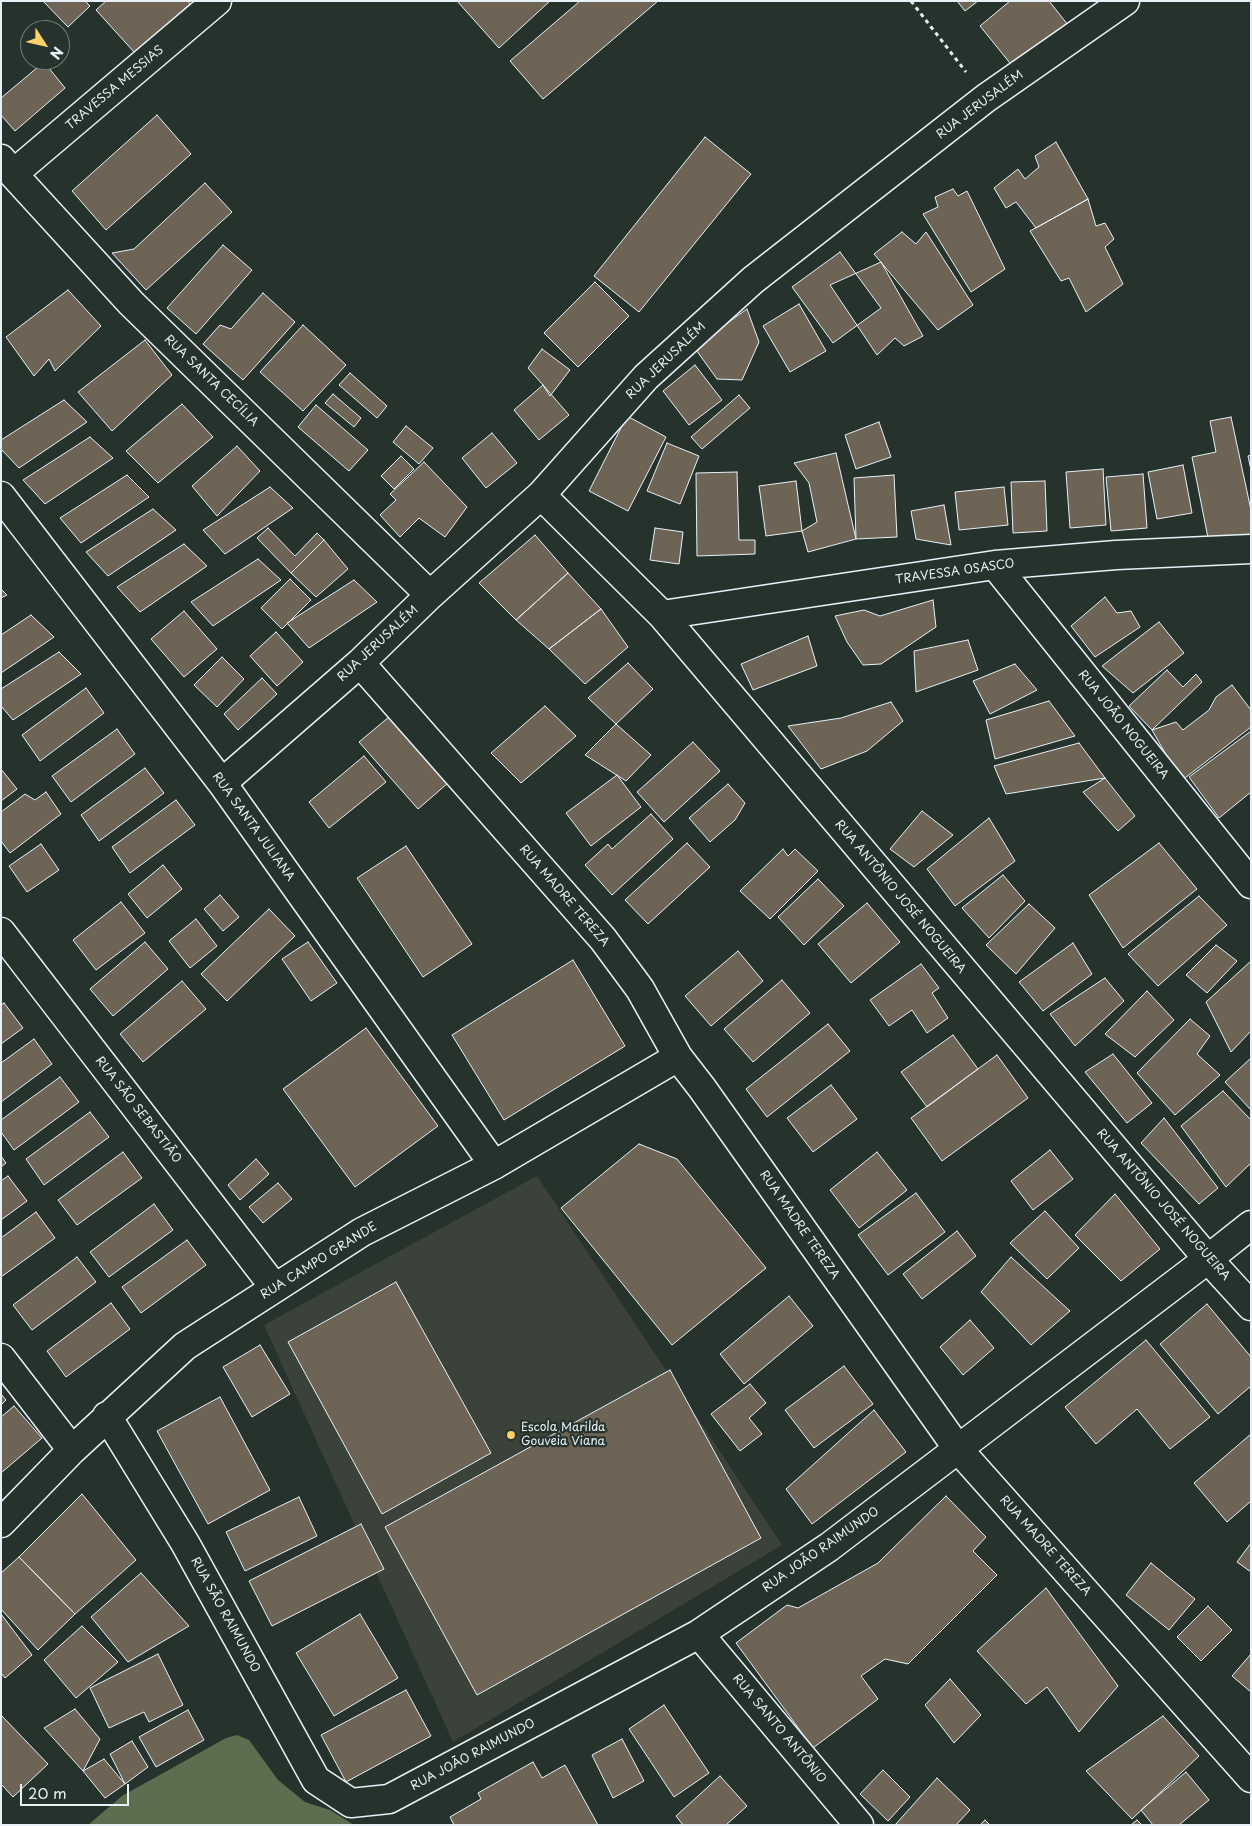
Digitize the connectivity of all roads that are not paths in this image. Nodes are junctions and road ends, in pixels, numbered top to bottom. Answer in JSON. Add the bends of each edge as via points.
{"nodes":[{"id":1,"x":217,"y":1,"type":"edge"},
{"id":2,"x":1125,"y":1,"type":"edge"},
{"id":3,"x":7,"y":167,"type":"edge"},
{"id":4,"x":1,"y":496,"type":"edge"},
{"id":5,"x":541,"y":496,"type":"junction"},
{"id":6,"x":1251,"y":549,"type":"edge"},
{"id":7,"x":995,"y":565,"type":"junction"},
{"id":8,"x":430,"y":595,"type":"junction"},
{"id":9,"x":662,"y":615,"type":"junction"},
{"id":10,"x":360,"y":663,"type":"junction"},
{"id":11,"x":222,"y":782,"type":"junction"},
{"id":12,"x":1251,"y":884,"type":"edge"},
{"id":13,"x":1,"y":932,"type":"edge"},
{"id":14,"x":678,"y":1057,"type":"junction"},
{"id":15,"x":494,"y":1165,"type":"junction"},
{"id":16,"x":1251,"y":1225,"type":"edge"},
{"id":17,"x":1208,"y":1259,"type":"junction"},
{"id":18,"x":275,"y":1288,"type":"junction"},
{"id":19,"x":1251,"y":1306,"type":"edge"},
{"id":20,"x":1,"y":1358,"type":"edge"},
{"id":21,"x":107,"y":1416,"type":"junction"},
{"id":22,"x":958,"y":1449,"type":"junction"},
{"id":23,"x":72,"y":1450,"type":"junction"},
{"id":24,"x":1,"y":1523,"type":"edge"},
{"id":25,"x":699,"y":1634,"type":"junction"},
{"id":26,"x":1251,"y":1778,"type":"edge"},
{"id":27,"x":351,"y":1803,"type":"joint"},
{"id":28,"x":859,"y":1825,"type":"edge"}],
"edges":[{"from":1,"to":3,"type":"street","name":"TRAVESSA MESSIAS"},
{"from":2,"to":5,"type":"street","name":"RUA JERUSALÉM","via":[[986,98],[753,280],[646,377]]},
{"from":3,"to":8,"type":"street","name":"RUA SANTA CECÍLIA","via":[[131,303]]},
{"from":4,"to":11,"type":"street","name":"RUA SANTA JULIANA"},
{"from":5,"to":8,"type":"street","name":"RUA JERUSALÉM"},
{"from":5,"to":9,"type":"street","name":"RUA ANTÔNIO JOSÉ NOGUEIRA"},
{"from":6,"to":7,"type":"street","name":"TRAVESSA OSASCO"},
{"from":7,"to":9,"type":"street","name":"TRAVESSA OSASCO"},
{"from":7,"to":12,"type":"street","name":"RUA JOÃO NOGUEIRA"},
{"from":8,"to":10,"type":"street","name":"RUA JERUSALÉM"},
{"from":9,"to":17,"type":"street","name":"RUA ANTÔNIO JOSÉ NOGUEIRA"},
{"from":10,"to":11,"type":"street","name":"RUA JERUSALÉM"},
{"from":10,"to":14,"type":"street","name":"RUA MADRE TEREZA","via":[[602,939],[640,989]]},
{"from":11,"to":15,"type":"street","name":"RUA SANTA JULIANA"},
{"from":13,"to":18,"type":"street","name":"RUA SÃO SEBASTIÃO"},
{"from":14,"to":15,"type":"street","name":"RUA CAMPO GRANDE"},
{"from":14,"to":22,"type":"street","name":"RUA MADRE TEREZA"},
{"from":15,"to":18,"type":"street","name":"RUA CAMPO GRANDE","via":[[362,1232]]},
{"from":16,"to":17,"type":"street","name":"RUA JOÃO RAIMUNDO"},
{"from":17,"to":19,"type":"street","name":"RUA ANTÔNIO JOSÉ NOGUEIRA"},
{"from":17,"to":22,"type":"street","name":"RUA JOÃO RAIMUNDO"},
{"from":18,"to":21,"type":"street","name":"RUA CAMPO GRANDE","via":[[185,1346]]},
{"from":20,"to":23,"type":"street"},
{"from":21,"to":23,"type":"street","name":"RUA CAMPO GRANDE"},
{"from":21,"to":27,"type":"street","name":"RUA SÃO RAIMUNDO","via":[[185,1543],[316,1780]]},
{"from":22,"to":25,"type":"street","name":"RUA JOÃO RAIMUNDO","via":[[829,1547]]},
{"from":22,"to":26,"type":"street","name":"RUA MADRE TEREZA"},
{"from":23,"to":24,"type":"street","name":"RUA CAMPO GRANDE"},
{"from":25,"to":27,"type":"street","name":"RUA JOÃO RAIMUNDO","via":[[389,1799]]},
{"from":25,"to":28,"type":"street","name":"RUA SANTO ANTÔNIO"}]}
